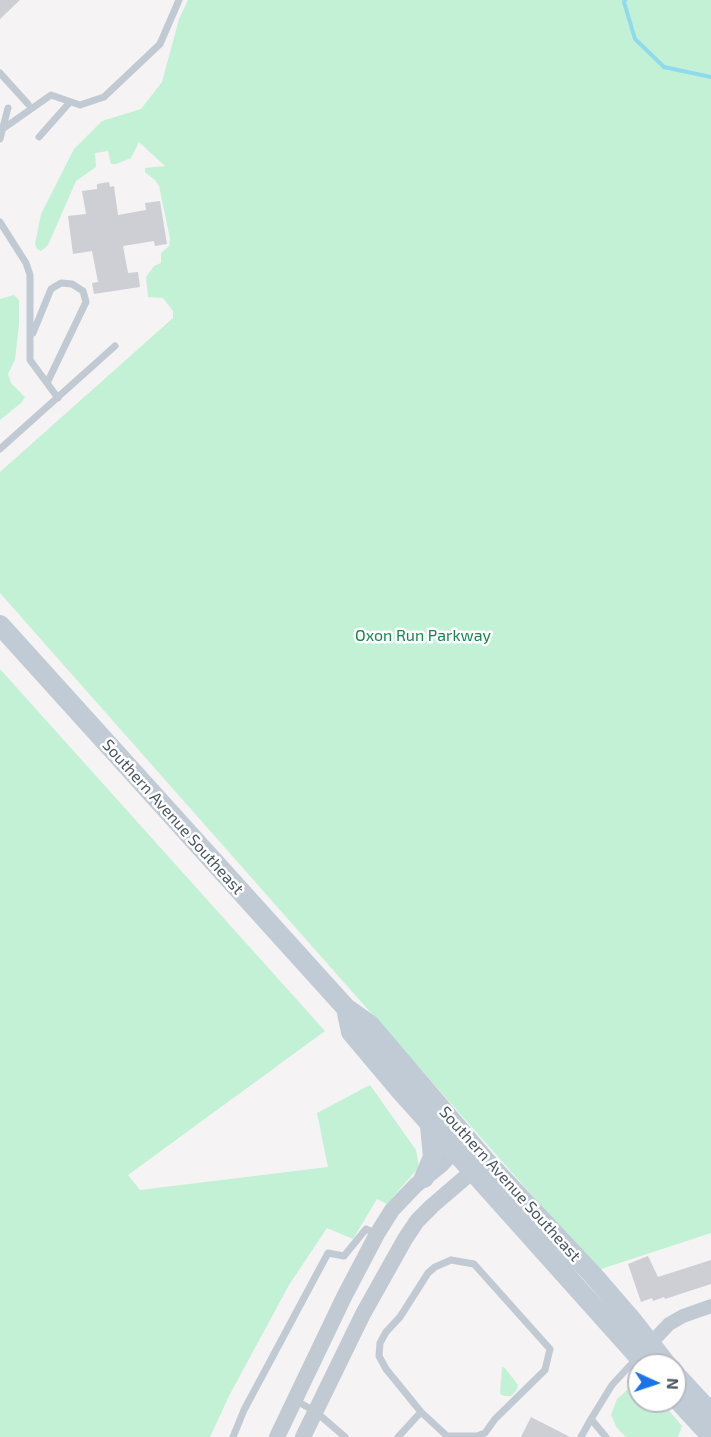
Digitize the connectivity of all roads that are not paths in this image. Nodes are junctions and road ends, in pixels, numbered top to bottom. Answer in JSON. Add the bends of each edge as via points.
{"nodes":[{"id":1,"x":179,"y":0,"type":"edge"},
{"id":2,"x":0,"y":73,"type":"edge"},
{"id":3,"x":70,"y":102,"type":"junction"},
{"id":4,"x":28,"y":104,"type":"dead end"},
{"id":5,"x":8,"y":108,"type":"dead end"},
{"id":6,"x":4,"y":128,"type":"junction"},
{"id":7,"x":39,"y":137,"type":"dead end"},
{"id":8,"x":0,"y":139,"type":"edge"},
{"id":9,"x":0,"y":222,"type":"edge"},
{"id":10,"x":30,"y":338,"type":"junction"},
{"id":11,"x":115,"y":346,"type":"dead end"},
{"id":12,"x":47,"y":382,"type":"junction"},
{"id":13,"x":58,"y":398,"type":"junction"},
{"id":14,"x":0,"y":449,"type":"edge"},
{"id":15,"x":0,"y":625,"type":"edge"},
{"id":16,"x":346,"y":1008,"type":"junction"},
{"id":17,"x":430,"y":1126,"type":"junction"},
{"id":18,"x":460,"y":1145,"type":"junction"},
{"id":19,"x":478,"y":1166,"type":"junction"},
{"id":20,"x":424,"y":1178,"type":"junction"},
{"id":21,"x":377,"y":1233,"type":"junction"},
{"id":22,"x":711,"y":1306,"type":"edge"},
{"id":23,"x":644,"y":1353,"type":"edge"},
{"id":24,"x":647,"y":1353,"type":"edge"},
{"id":25,"x":627,"y":1371,"type":"edge"},
{"id":26,"x":687,"y":1387,"type":"edge"},
{"id":27,"x":295,"y":1400,"type":"junction"},
{"id":28,"x":687,"y":1410,"type":"edge"},
{"id":29,"x":316,"y":1412,"type":"junction"},
{"id":30,"x":421,"y":1412,"type":"junction"},
{"id":31,"x":711,"y":1413,"type":"edge"},
{"id":32,"x":591,"y":1419,"type":"junction"},
{"id":33,"x":711,"y":1436,"type":"edge"},
{"id":34,"x":232,"y":1437,"type":"edge"},
{"id":35,"x":277,"y":1437,"type":"edge"},
{"id":36,"x":303,"y":1437,"type":"edge"},
{"id":37,"x":345,"y":1437,"type":"edge"},
{"id":38,"x":398,"y":1437,"type":"edge"},
{"id":39,"x":581,"y":1437,"type":"edge"},
{"id":40,"x":606,"y":1437,"type":"edge"}],
"edges":[{"from":1,"to":3,"type":"lane","via":[[160,44],[104,97],[80,105]]},
{"from":2,"to":4,"type":"lane"},
{"from":3,"to":6,"type":"lane","via":[[51,95]]},
{"from":3,"to":7,"type":"lane"},
{"from":5,"to":6,"type":"lane"},
{"from":6,"to":8,"type":"lane"},
{"from":9,"to":10,"type":"lane","via":[[30,275]]},
{"from":10,"to":12,"type":"lane","via":[[30,360]]},
{"from":10,"to":12,"type":"lane","via":[[51,289],[61,283],[83,291],[86,302]]},
{"from":11,"to":13,"type":"lane"},
{"from":12,"to":13,"type":"lane"},
{"from":13,"to":14,"type":"lane"},
{"from":15,"to":16,"type":"main road","name":"Southern Avenue Southeast"},
{"from":16,"to":17,"type":"main road","name":"Southern Avenue Southeast","via":[[351,1032]]},
{"from":16,"to":18,"type":"main road","name":"Southern Avenue Southeast","via":[[370,1025]]},
{"from":17,"to":18,"type":"main road","name":"Southern Avenue Southeast"},
{"from":17,"to":20,"type":"main road","via":[[433,1157]]},
{"from":18,"to":19,"type":"main road","name":"Southern Avenue Southeast"},
{"from":18,"to":20,"type":"street"},
{"from":19,"to":23,"type":"main road","name":"Southern Avenue Southeast","via":[[593,1275]]},
{"from":19,"to":29,"type":"street","via":[[425,1213],[405,1239],[363,1314]]},
{"from":20,"to":21,"type":"street","via":[[392,1210]]},
{"from":21,"to":27,"type":"street"},
{"from":21,"to":34,"type":"lane","via":[[366,1229],[344,1256],[328,1253]]},
{"from":22,"to":24,"type":"street","via":[[669,1324]]},
{"from":25,"to":32,"type":"lane","via":[[612,1385]]},
{"from":26,"to":31,"type":"main road"},
{"from":27,"to":29,"type":"lane"},
{"from":27,"to":35,"type":"street"},
{"from":28,"to":33,"type":"main road"},
{"from":29,"to":36,"type":"street"},
{"from":29,"to":37,"type":"lane"},
{"from":30,"to":30,"type":"lane","via":[[386,1369],[379,1356],[380,1343],[435,1267],[451,1260],[474,1264],[550,1349],[545,1370],[485,1433],[477,1436],[447,1436]]},
{"from":30,"to":38,"type":"lane"},
{"from":32,"to":39,"type":"lane"},
{"from":32,"to":40,"type":"lane"}]}
